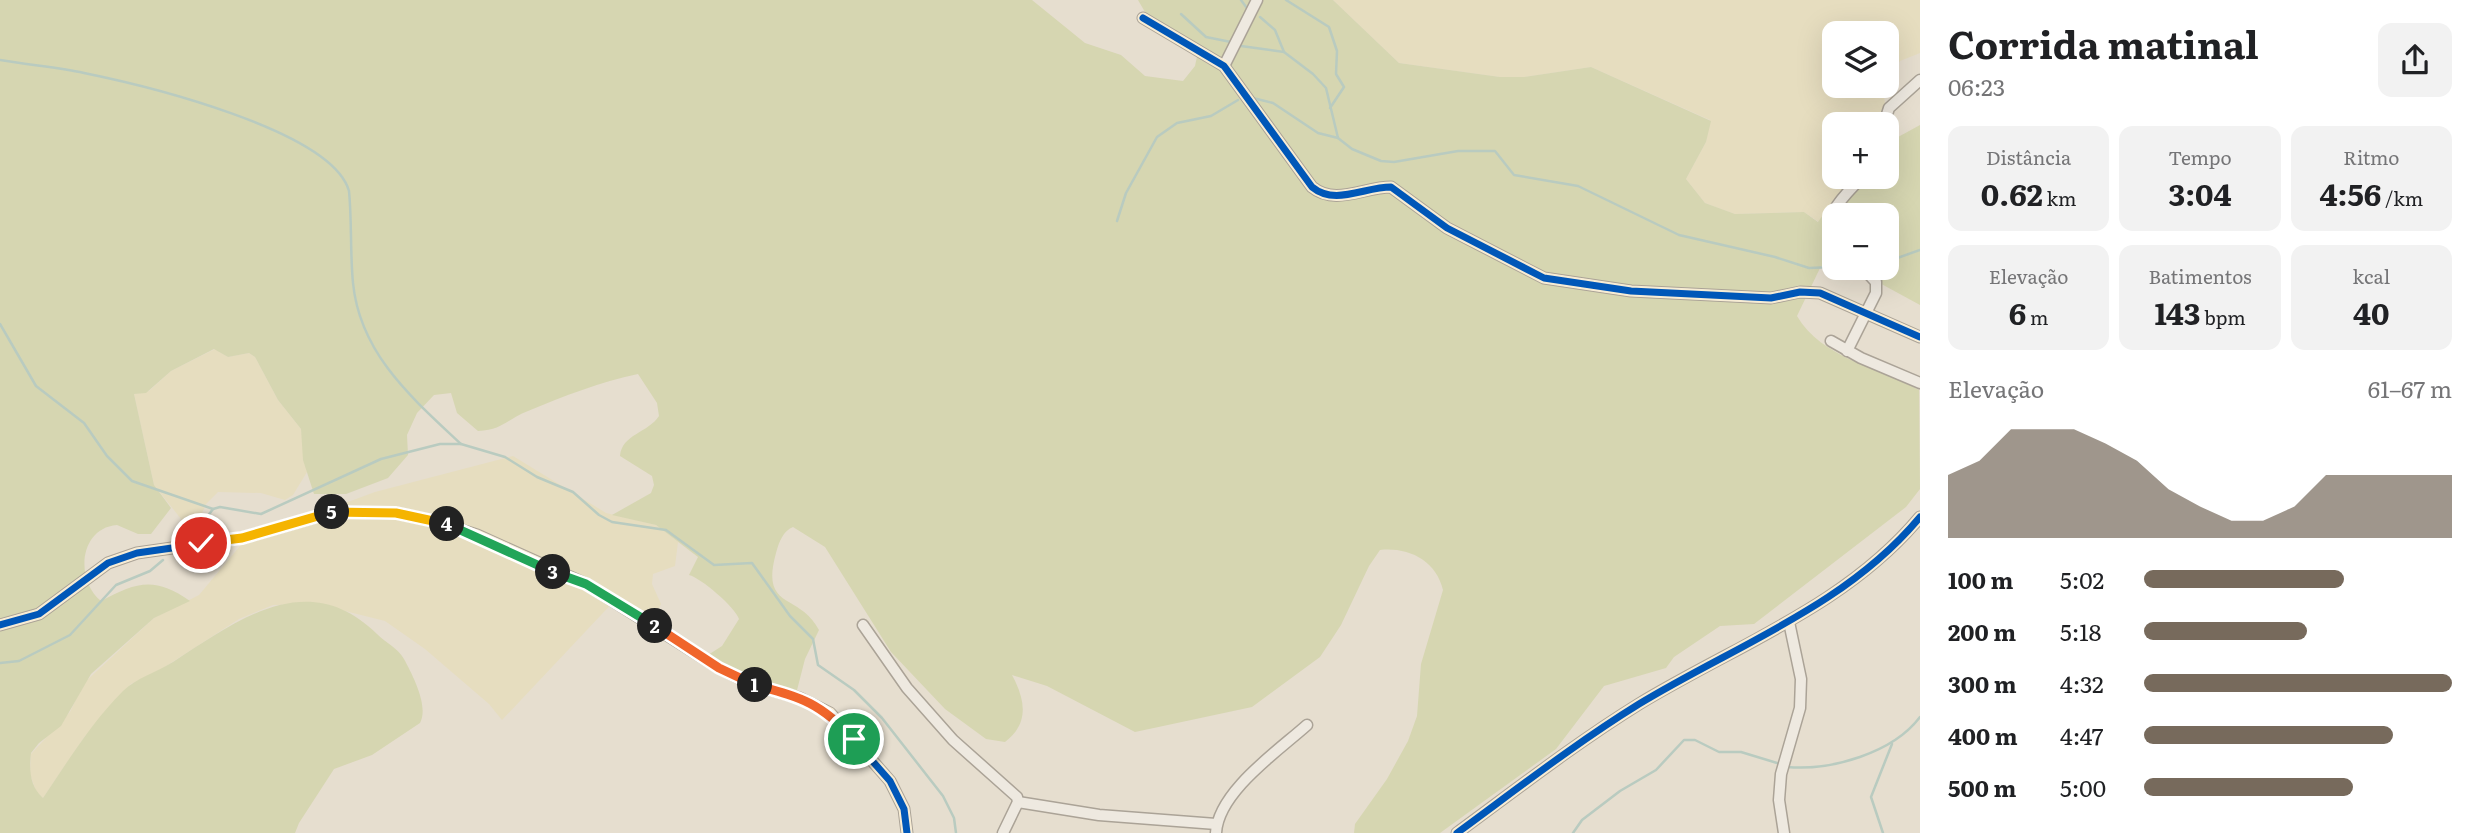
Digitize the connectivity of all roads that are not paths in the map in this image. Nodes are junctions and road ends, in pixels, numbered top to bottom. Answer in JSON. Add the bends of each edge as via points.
{"nodes":[{"id":1,"x":1257,"y":0,"type":"edge"},
{"id":2,"x":1143,"y":18,"type":"dead end"},
{"id":3,"x":1224,"y":66,"type":"junction"},
{"id":4,"x":1920,"y":80,"type":"edge"},
{"id":5,"x":1888,"y":112,"type":"edge"},
{"id":6,"x":1852,"y":189,"type":"edge"},
{"id":7,"x":1840,"y":203,"type":"edge"},
{"id":8,"x":1874,"y":280,"type":"edge"},
{"id":9,"x":1866,"y":313,"type":"junction"},
{"id":10,"x":1920,"y":337,"type":"edge"},
{"id":11,"x":1831,"y":341,"type":"dead end"},
{"id":12,"x":1847,"y":351,"type":"junction"},
{"id":13,"x":1920,"y":383,"type":"edge"},
{"id":14,"x":1920,"y":517,"type":"edge"},
{"id":15,"x":1789,"y":622,"type":"junction"},
{"id":16,"x":0,"y":625,"type":"edge"},
{"id":17,"x":863,"y":625,"type":"dead end"},
{"id":18,"x":1307,"y":725,"type":"dead end"},
{"id":19,"x":1018,"y":802,"type":"junction"},
{"id":20,"x":1216,"y":828,"type":"edge"},
{"id":21,"x":908,"y":833,"type":"edge"},
{"id":22,"x":1003,"y":833,"type":"edge"},
{"id":23,"x":1457,"y":833,"type":"edge"},
{"id":24,"x":1784,"y":833,"type":"edge"}],
"edges":[{"from":1,"to":3,"type":"street"},
{"from":2,"to":3,"type":"street"},
{"from":3,"to":9,"type":"street","via":[[1320,194],[1391,187],[1447,228],[1544,278],[1563,283],[1771,298],[1811,292]]},
{"from":4,"to":5,"type":"street"},
{"from":6,"to":7,"type":"street"},
{"from":8,"to":9,"type":"street","via":[[1877,288]]},
{"from":9,"to":10,"type":"street"},
{"from":9,"to":12,"type":"street"},
{"from":11,"to":12,"type":"street"},
{"from":12,"to":13,"type":"street"},
{"from":14,"to":15,"type":"street","via":[[1856,579]]},
{"from":15,"to":23,"type":"street","via":[[1637,705]]},
{"from":15,"to":24,"type":"street","via":[[1801,679],[1800,708],[1781,774]]},
{"from":16,"to":21,"type":"street","via":[[39,614],[108,563],[137,553],[242,538],[333,512],[396,513],[433,521],[477,535],[586,584],[719,668],[830,713],[895,788]]},
{"from":17,"to":19,"type":"street","via":[[907,688]]},
{"from":18,"to":20,"type":"street","via":[[1233,793]]},
{"from":19,"to":20,"type":"street"},
{"from":19,"to":22,"type":"street"}]}
